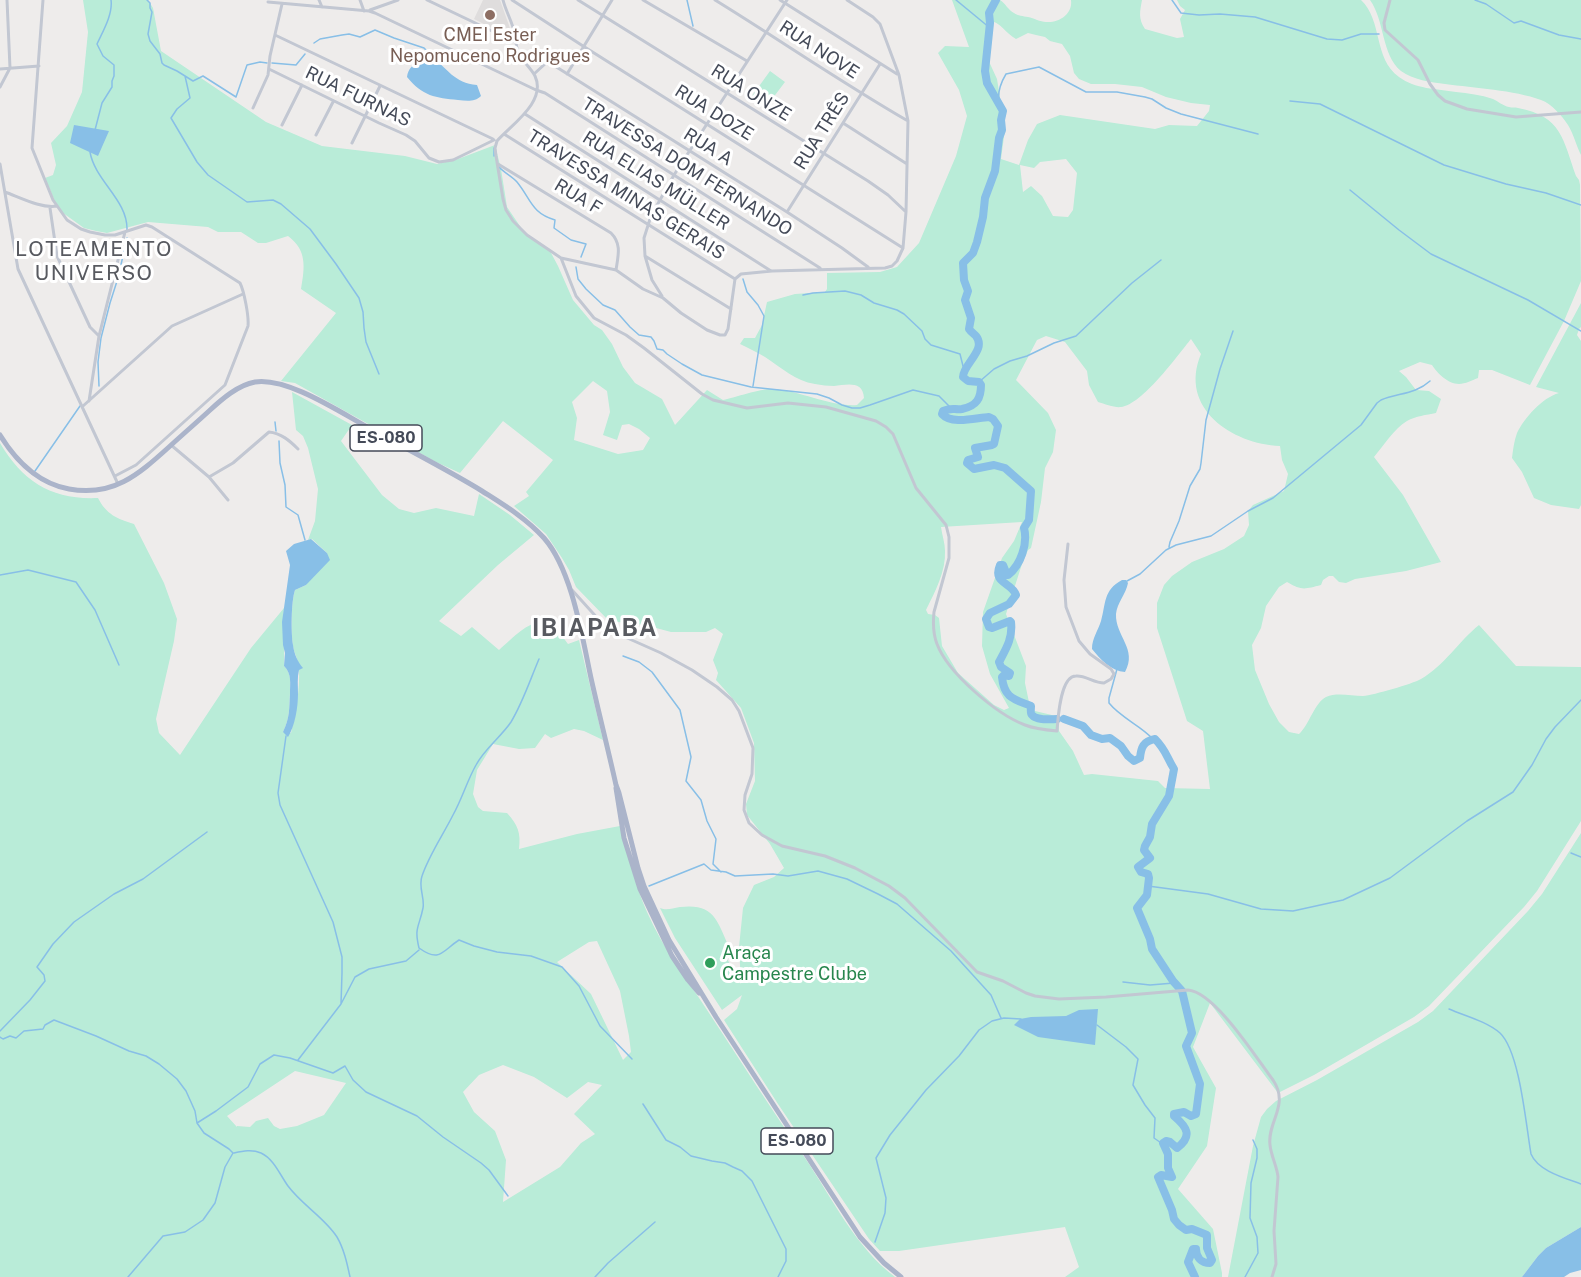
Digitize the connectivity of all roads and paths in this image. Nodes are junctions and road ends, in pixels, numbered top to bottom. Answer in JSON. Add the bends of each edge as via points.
{"nodes":[{"id":1,"x":7,"y":0,"type":"edge"},
{"id":2,"x":43,"y":0,"type":"edge"},
{"id":3,"x":319,"y":0,"type":"edge"},
{"id":4,"x":360,"y":0,"type":"edge"},
{"id":5,"x":398,"y":0,"type":"edge"},
{"id":6,"x":427,"y":0,"type":"edge"},
{"id":7,"x":502,"y":0,"type":"edge"},
{"id":8,"x":512,"y":0,"type":"edge"},
{"id":9,"x":578,"y":0,"type":"edge"},
{"id":10,"x":612,"y":0,"type":"edge"},
{"id":11,"x":643,"y":0,"type":"edge"},
{"id":12,"x":715,"y":0,"type":"edge"},
{"id":13,"x":780,"y":0,"type":"edge"},
{"id":14,"x":847,"y":0,"type":"edge"},
{"id":15,"x":1390,"y":0,"type":"edge"},
{"id":16,"x":268,"y":2,"type":"dead end"},
{"id":17,"x":786,"y":2,"type":"edge"},
{"id":18,"x":282,"y":4,"type":"junction"},
{"id":19,"x":322,"y":8,"type":"junction"},
{"id":20,"x":366,"y":11,"type":"junction"},
{"id":21,"x":602,"y":15,"type":"junction"},
{"id":22,"x":767,"y":32,"type":"junction"},
{"id":23,"x":275,"y":35,"type":"junction"},
{"id":24,"x":515,"y":42,"type":"junction"},
{"id":25,"x":583,"y":46,"type":"junction"},
{"id":26,"x":747,"y":61,"type":"junction"},
{"id":27,"x":880,"y":64,"type":"junction"},
{"id":28,"x":39,"y":66,"type":"junction"},
{"id":29,"x":10,"y":68,"type":"junction"},
{"id":30,"x":0,"y":69,"type":"edge"},
{"id":31,"x":269,"y":69,"type":"junction"},
{"id":32,"x":567,"y":74,"type":"junction"},
{"id":33,"x":534,"y":75,"type":"junction"},
{"id":34,"x":899,"y":75,"type":"junction"},
{"id":35,"x":302,"y":84,"type":"junction"},
{"id":36,"x":380,"y":86,"type":"junction"},
{"id":37,"x":0,"y":87,"type":"edge"},
{"id":38,"x":536,"y":90,"type":"junction"},
{"id":39,"x":727,"y":93,"type":"junction"},
{"id":40,"x":861,"y":94,"type":"junction"},
{"id":41,"x":333,"y":101,"type":"junction"},
{"id":42,"x":253,"y":108,"type":"dead end"},
{"id":43,"x":1581,"y":112,"type":"edge"},
{"id":44,"x":525,"y":114,"type":"junction"},
{"id":45,"x":365,"y":116,"type":"junction"},
{"id":46,"x":908,"y":121,"type":"junction"},
{"id":47,"x":843,"y":123,"type":"junction"},
{"id":48,"x":707,"y":124,"type":"junction"},
{"id":49,"x":282,"y":125,"type":"dead end"},
{"id":50,"x":504,"y":134,"type":"junction"},
{"id":51,"x":316,"y":135,"type":"dead end"},
{"id":52,"x":496,"y":140,"type":"junction"},
{"id":53,"x":352,"y":143,"type":"dead end"},
{"id":54,"x":689,"y":152,"type":"junction"},
{"id":55,"x":823,"y":154,"type":"junction"},
{"id":56,"x":0,"y":164,"type":"edge"},
{"id":57,"x":497,"y":164,"type":"junction"},
{"id":58,"x":908,"y":164,"type":"junction"},
{"id":59,"x":674,"y":175,"type":"junction"},
{"id":60,"x":804,"y":185,"type":"junction"},
{"id":61,"x":4,"y":192,"type":"junction"},
{"id":62,"x":660,"y":199,"type":"junction"},
{"id":63,"x":57,"y":206,"type":"junction"},
{"id":64,"x":50,"y":208,"type":"junction"},
{"id":65,"x":787,"y":212,"type":"junction"},
{"id":66,"x":906,"y":212,"type":"junction"},
{"id":67,"x":647,"y":224,"type":"junction"},
{"id":68,"x":125,"y":232,"type":"junction"},
{"id":69,"x":903,"y":248,"type":"junction"},
{"id":70,"x":645,"y":256,"type":"junction"},
{"id":71,"x":561,"y":258,"type":"junction"},
{"id":72,"x":869,"y":268,"type":"junction"},
{"id":73,"x":822,"y":269,"type":"junction"},
{"id":74,"x":616,"y":270,"type":"junction"},
{"id":75,"x":772,"y":271,"type":"junction"},
{"id":76,"x":735,"y":279,"type":"junction"},
{"id":77,"x":243,"y":294,"type":"junction"},
{"id":78,"x":663,"y":298,"type":"junction"},
{"id":79,"x":730,"y":309,"type":"junction"},
{"id":80,"x":99,"y":336,"type":"junction"},
{"id":81,"x":89,"y":401,"type":"junction"},
{"id":82,"x":83,"y":406,"type":"junction"},
{"id":83,"x":184,"y":422,"type":"junction"},
{"id":84,"x":189,"y":429,"type":"junction"},
{"id":85,"x":0,"y":435,"type":"edge"},
{"id":86,"x":171,"y":445,"type":"junction"},
{"id":87,"x":298,"y":449,"type":"dead end"},
{"id":88,"x":116,"y":476,"type":"junction"},
{"id":89,"x":209,"y":477,"type":"junction"},
{"id":90,"x":118,"y":485,"type":"junction"},
{"id":91,"x":228,"y":500,"type":"dead end"},
{"id":92,"x":1068,"y":544,"type":"dead end"},
{"id":93,"x":569,"y":586,"type":"junction"},
{"id":94,"x":901,"y":1277,"type":"edge"},
{"id":95,"x":1272,"y":1277,"type":"edge"}],
"edges":[{"from":1,"to":29,"type":"street"},
{"from":2,"to":28,"type":"street"},
{"from":3,"to":19,"type":"street"},
{"from":4,"to":20,"type":"street"},
{"from":5,"to":20,"type":"street"},
{"from":6,"to":24,"type":"street"},
{"from":7,"to":24,"type":"street"},
{"from":8,"to":25,"type":"street","name":"RUA DOZE"},
{"from":9,"to":21,"type":"street","name":"RUA ONZE"},
{"from":10,"to":21,"type":"street"},
{"from":11,"to":26,"type":"street"},
{"from":12,"to":22,"type":"street","name":"RUA NOVE"},
{"from":13,"to":17,"type":"street"},
{"from":14,"to":34,"type":"street","via":[[880,24]]},
{"from":15,"to":43,"type":"street","via":[[1385,30],[1418,60],[1444,101],[1516,117]]},
{"from":16,"to":18,"type":"street"},
{"from":17,"to":22,"type":"street"},
{"from":17,"to":27,"type":"street"},
{"from":18,"to":19,"type":"street"},
{"from":18,"to":23,"type":"street"},
{"from":19,"to":20,"type":"street"},
{"from":20,"to":38,"type":"street","name":"TRAVESSA DOM FERNANDO"},
{"from":21,"to":25,"type":"street"},
{"from":21,"to":39,"type":"street","name":"RUA ONZE"},
{"from":22,"to":26,"type":"street"},
{"from":22,"to":40,"type":"street","name":"RUA NOVE"},
{"from":23,"to":31,"type":"street"},
{"from":23,"to":36,"type":"street"},
{"from":24,"to":33,"type":"street"},
{"from":25,"to":32,"type":"street"},
{"from":25,"to":48,"type":"street","name":"RUA DOZE"},
{"from":26,"to":39,"type":"street"},
{"from":27,"to":34,"type":"street"},
{"from":27,"to":40,"type":"street","name":"RUA TRÊS"},
{"from":28,"to":29,"type":"street"},
{"from":28,"to":63,"type":"street","via":[[32,148]]},
{"from":29,"to":30,"type":"street"},
{"from":29,"to":37,"type":"street"},
{"from":31,"to":35,"type":"street","name":"RUA FURNAS"},
{"from":31,"to":42,"type":"street"},
{"from":32,"to":33,"type":"street","name":"RUA A","via":[[547,62]]},
{"from":32,"to":54,"type":"street","name":"RUA A"},
{"from":33,"to":38,"type":"street"},
{"from":34,"to":46,"type":"street"},
{"from":35,"to":41,"type":"street","name":"RUA FURNAS"},
{"from":35,"to":49,"type":"street"},
{"from":36,"to":45,"type":"street"},
{"from":36,"to":52,"type":"street"},
{"from":38,"to":44,"type":"street","via":[[535,100]]},
{"from":38,"to":59,"type":"street","name":"TRAVESSA DOM FERNANDO"},
{"from":39,"to":48,"type":"street"},
{"from":39,"to":55,"type":"street","name":"RUA ONZE"},
{"from":40,"to":46,"type":"street","name":"RUA NOVE"},
{"from":40,"to":47,"type":"street","name":"RUA TRÊS"},
{"from":41,"to":45,"type":"street","name":"RUA FURNAS"},
{"from":41,"to":51,"type":"street"},
{"from":44,"to":50,"type":"street"},
{"from":44,"to":62,"type":"street","name":"RUA ELIAS MÜLLER"},
{"from":45,"to":52,"type":"street","name":"RUA FURNAS","via":[[406,135],[429,158],[439,162],[453,160]]},
{"from":45,"to":53,"type":"street"},
{"from":46,"to":58,"type":"street"},
{"from":47,"to":55,"type":"street","name":"RUA TRÊS"},
{"from":47,"to":58,"type":"street"},
{"from":48,"to":54,"type":"street"},
{"from":48,"to":60,"type":"street","name":"RUA DOZE"},
{"from":50,"to":52,"type":"street"},
{"from":50,"to":67,"type":"street","name":"TRAVESSA MINAS GERAIS"},
{"from":52,"to":57,"type":"street"},
{"from":54,"to":59,"type":"street"},
{"from":54,"to":65,"type":"street","name":"RUA A"},
{"from":55,"to":60,"type":"street","name":"RUA TRÊS"},
{"from":55,"to":66,"type":"street","name":"RUA ONZE","via":[[878,188]]},
{"from":56,"to":61,"type":"street"},
{"from":57,"to":71,"type":"street","via":[[510,217],[527,235]]},
{"from":57,"to":74,"type":"street","name":"RUA F","via":[[615,237],[619,250]]},
{"from":58,"to":66,"type":"street"},
{"from":59,"to":62,"type":"street"},
{"from":59,"to":73,"type":"street","name":"TRAVESSA DOM FERNANDO"},
{"from":60,"to":65,"type":"street","name":"RUA TRÊS"},
{"from":60,"to":69,"type":"street","name":"RUA DOZE"},
{"from":61,"to":64,"type":"street"},
{"from":61,"to":82,"type":"street","via":[[18,269]]},
{"from":62,"to":67,"type":"street"},
{"from":62,"to":75,"type":"street","name":"RUA ELIAS MÜLLER"},
{"from":63,"to":64,"type":"street"},
{"from":63,"to":68,"type":"street","via":[[68,219],[90,232]]},
{"from":64,"to":80,"type":"street","via":[[57,256],[90,327]]},
{"from":65,"to":72,"type":"street","name":"RUA A"},
{"from":66,"to":69,"type":"street"},
{"from":67,"to":70,"type":"street"},
{"from":67,"to":76,"type":"street","name":"TRAVESSA MINAS GERAIS"},
{"from":68,"to":77,"type":"street","via":[[150,226],[237,281]]},
{"from":68,"to":80,"type":"street"},
{"from":69,"to":72,"type":"street","via":[[892,266]]},
{"from":70,"to":78,"type":"street","via":[[652,280]]},
{"from":70,"to":79,"type":"street"},
{"from":71,"to":74,"type":"street"},
{"from":71,"to":92,"type":"street","via":[[576,296],[594,318],[626,335],[702,394],[747,408],[788,403],[826,407],[876,421],[893,434],[916,488],[946,525],[949,537],[949,558],[933,619],[944,658],[1005,715],[1027,726],[1057,731],[1062,695],[1069,679],[1079,676],[1104,683],[1114,674],[1079,641],[1066,608]]},
{"from":72,"to":73,"type":"street"},
{"from":73,"to":75,"type":"street"},
{"from":74,"to":78,"type":"street"},
{"from":75,"to":76,"type":"street","via":[[741,274]]},
{"from":76,"to":79,"type":"street"},
{"from":77,"to":81,"type":"street","via":[[171,327]]},
{"from":77,"to":83,"type":"street","via":[[248,326],[227,383]]},
{"from":78,"to":79,"type":"street","via":[[696,323],[720,335],[726,333]]},
{"from":80,"to":81,"type":"street"},
{"from":81,"to":82,"type":"street"},
{"from":82,"to":88,"type":"street"},
{"from":83,"to":84,"type":"street"},
{"from":83,"to":88,"type":"street","via":[[136,465]]},
{"from":84,"to":86,"type":"main road","number":"ES-080"},
{"from":84,"to":93,"type":"main road","number":"ES-080","via":[[244,386],[266,381],[289,386],[455,475],[515,512],[551,547]]},
{"from":85,"to":90,"type":"main road","number":"ES-080","via":[[22,466],[58,486],[87,490]]},
{"from":86,"to":89,"type":"street"},
{"from":86,"to":90,"type":"main road","number":"ES-080","via":[[139,473]]},
{"from":87,"to":89,"type":"street","via":[[288,439],[269,432],[233,463]]},
{"from":88,"to":90,"type":"street"},
{"from":89,"to":91,"type":"street"},
{"from":93,"to":94,"type":"main road","number":"ES-080","via":[[616,785],[624,838],[640,889],[672,956],[703,996],[860,1237]]},
{"from":93,"to":95,"type":"street","via":[[609,628],[692,670],[732,700],[753,748],[744,810],[749,823],[762,835],[782,846],[855,868],[889,886],[977,972],[1026,993],[1059,999],[1194,990],[1224,1016],[1278,1090],[1278,1111],[1270,1140],[1278,1170],[1276,1264]]}]}
